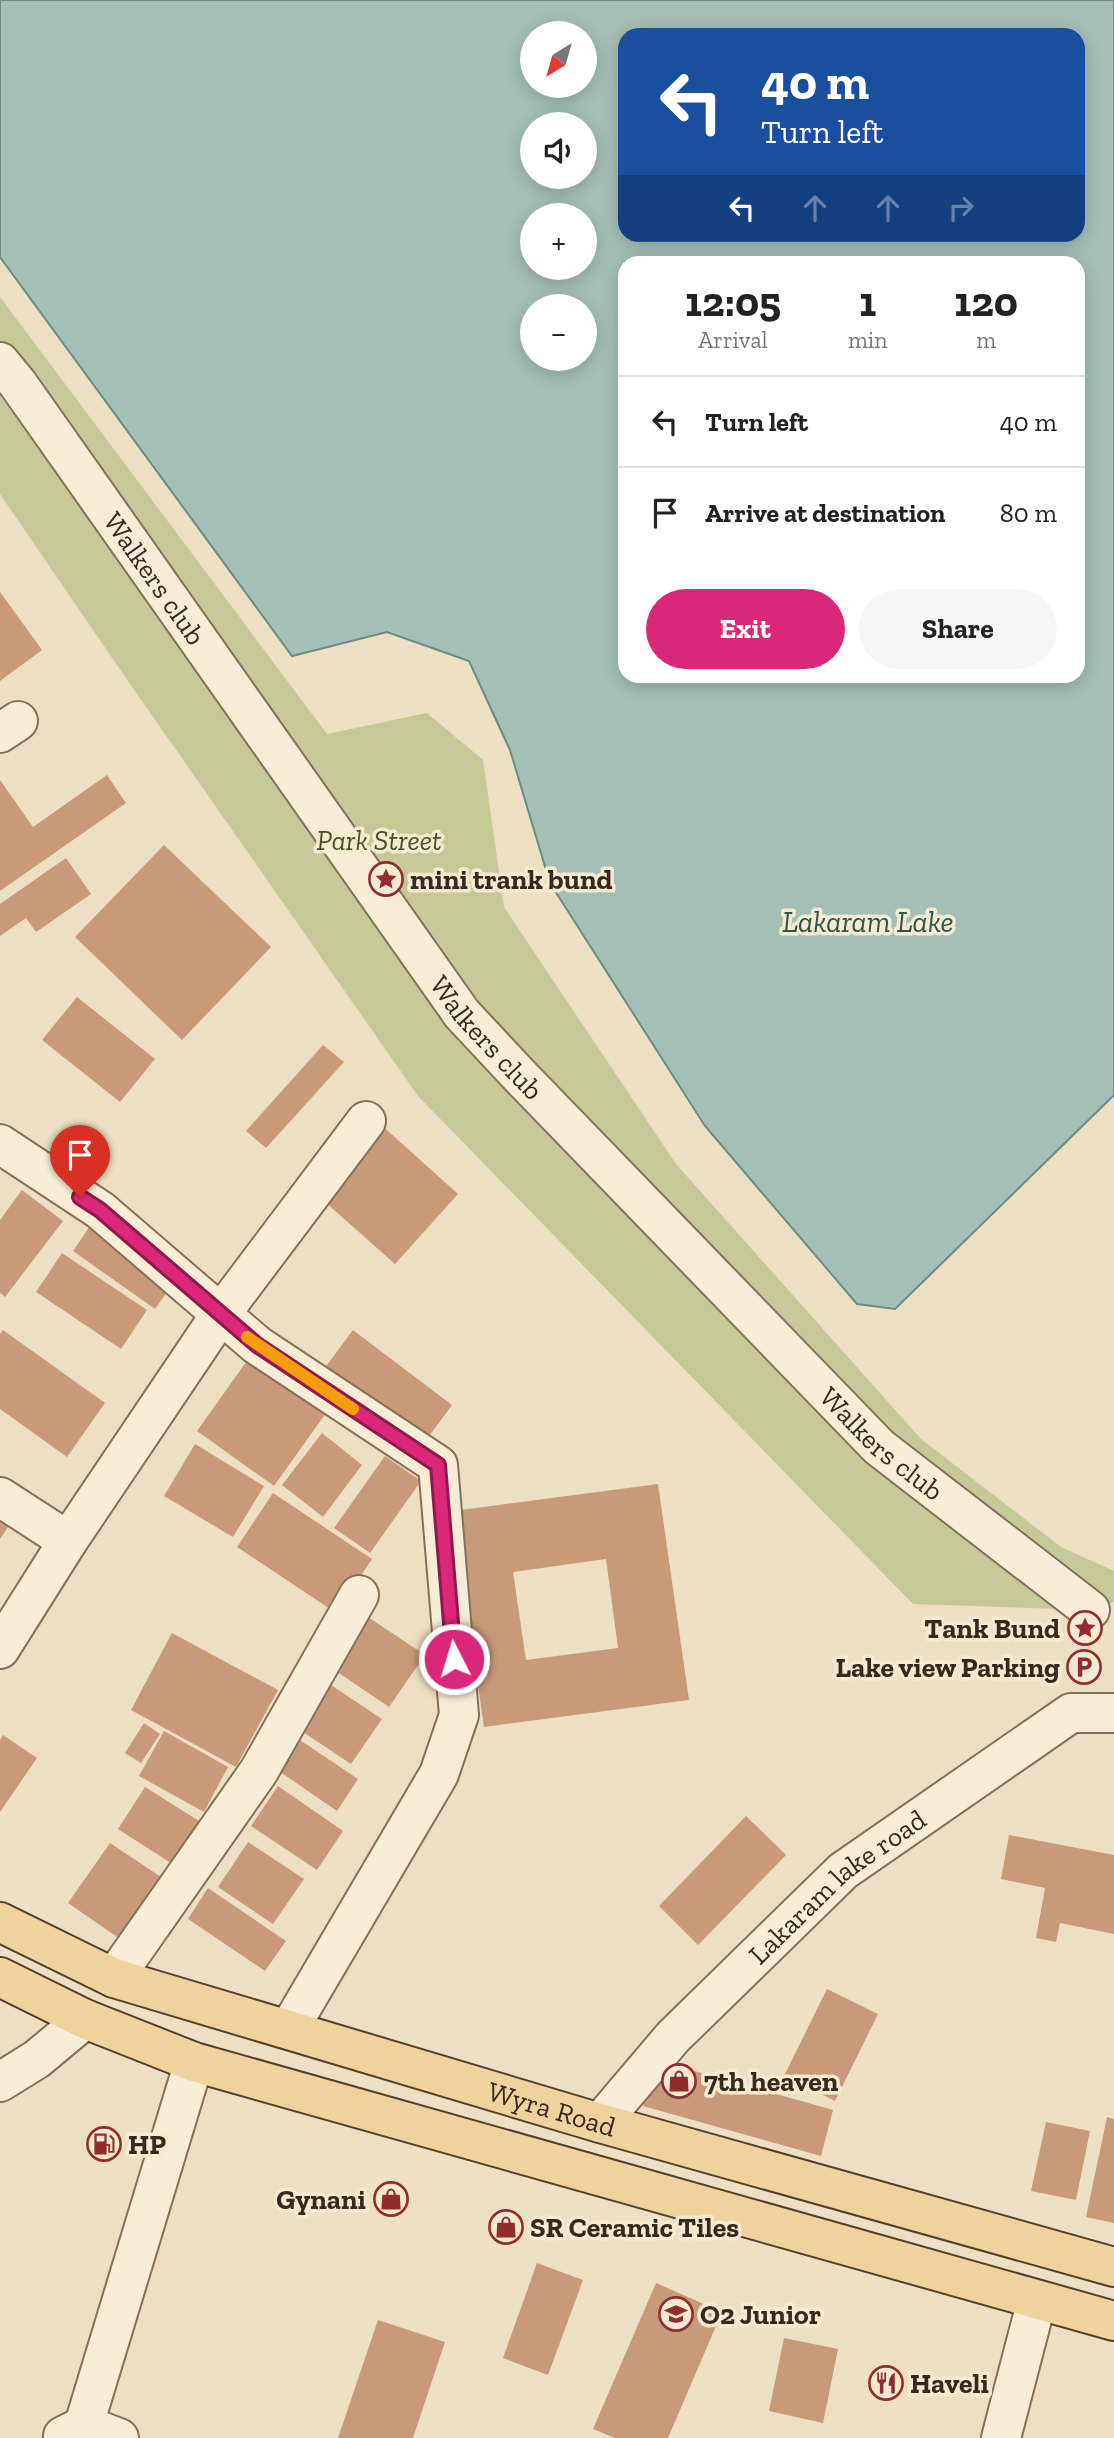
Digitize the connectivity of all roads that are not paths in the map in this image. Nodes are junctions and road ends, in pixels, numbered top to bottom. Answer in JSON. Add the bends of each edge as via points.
{"nodes":[{"id":1,"x":0,"y":362,"type":"edge"},
{"id":2,"x":366,"y":1121,"type":"dead end"},
{"id":3,"x":0,"y":1144,"type":"edge"},
{"id":4,"x":220,"y":1315,"type":"junction"},
{"id":5,"x":0,"y":1497,"type":"edge"},
{"id":6,"x":68,"y":1541,"type":"junction"},
{"id":7,"x":359,"y":1595,"type":"dead end"},
{"id":8,"x":1090,"y":1610,"type":"dead end"},
{"id":9,"x":0,"y":1648,"type":"edge"},
{"id":10,"x":1114,"y":1713,"type":"edge"},
{"id":11,"x":0,"y":1922,"type":"edge"},
{"id":12,"x":0,"y":1978,"type":"edge"},
{"id":13,"x":114,"y":1978,"type":"junction"},
{"id":14,"x":85,"y":2019,"type":"junction"},
{"id":15,"x":289,"y":2029,"type":"junction"},
{"id":16,"x":194,"y":2062,"type":"junction"},
{"id":17,"x":0,"y":2082,"type":"edge"},
{"id":18,"x":600,"y":2123,"type":"junction"},
{"id":19,"x":1114,"y":2267,"type":"edge"},
{"id":20,"x":1037,"y":2300,"type":"junction"},
{"id":21,"x":1114,"y":2320,"type":"edge"},
{"id":22,"x":86,"y":2435,"type":"edge"},
{"id":23,"x":1001,"y":2438,"type":"edge"}],
"edges":[{"from":1,"to":8,"type":"street","name":"Walkers club","via":[[462,1014],[879,1447]]},
{"from":2,"to":4,"type":"street"},
{"from":3,"to":4,"type":"street","via":[[100,1210]]},
{"from":4,"to":6,"type":"street"},
{"from":4,"to":15,"type":"street","via":[[257,1345],[438,1465],[459,1715],[439,1774]]},
{"from":5,"to":6,"type":"street"},
{"from":6,"to":9,"type":"street"},
{"from":7,"to":13,"type":"street","via":[[259,1771]]},
{"from":10,"to":18,"type":"street","name":"Lakaram lake road","via":[[1071,1713],[844,1871],[673,2037]]},
{"from":11,"to":13,"type":"main road","name":"Wyra Road"},
{"from":12,"to":14,"type":"main road","name":"Wyra Road"},
{"from":13,"to":15,"type":"main road","name":"Wyra Road"},
{"from":14,"to":16,"type":"main road","name":"Wyra Road"},
{"from":14,"to":17,"type":"street","via":[[37,2059]]},
{"from":15,"to":18,"type":"main road","name":"Wyra Road"},
{"from":16,"to":20,"type":"main road","name":"Wyra Road"},
{"from":16,"to":22,"type":"street"},
{"from":18,"to":19,"type":"main road","name":"Wyra Road"},
{"from":20,"to":21,"type":"main road","name":"Wyra Road"},
{"from":20,"to":23,"type":"street"}]}
